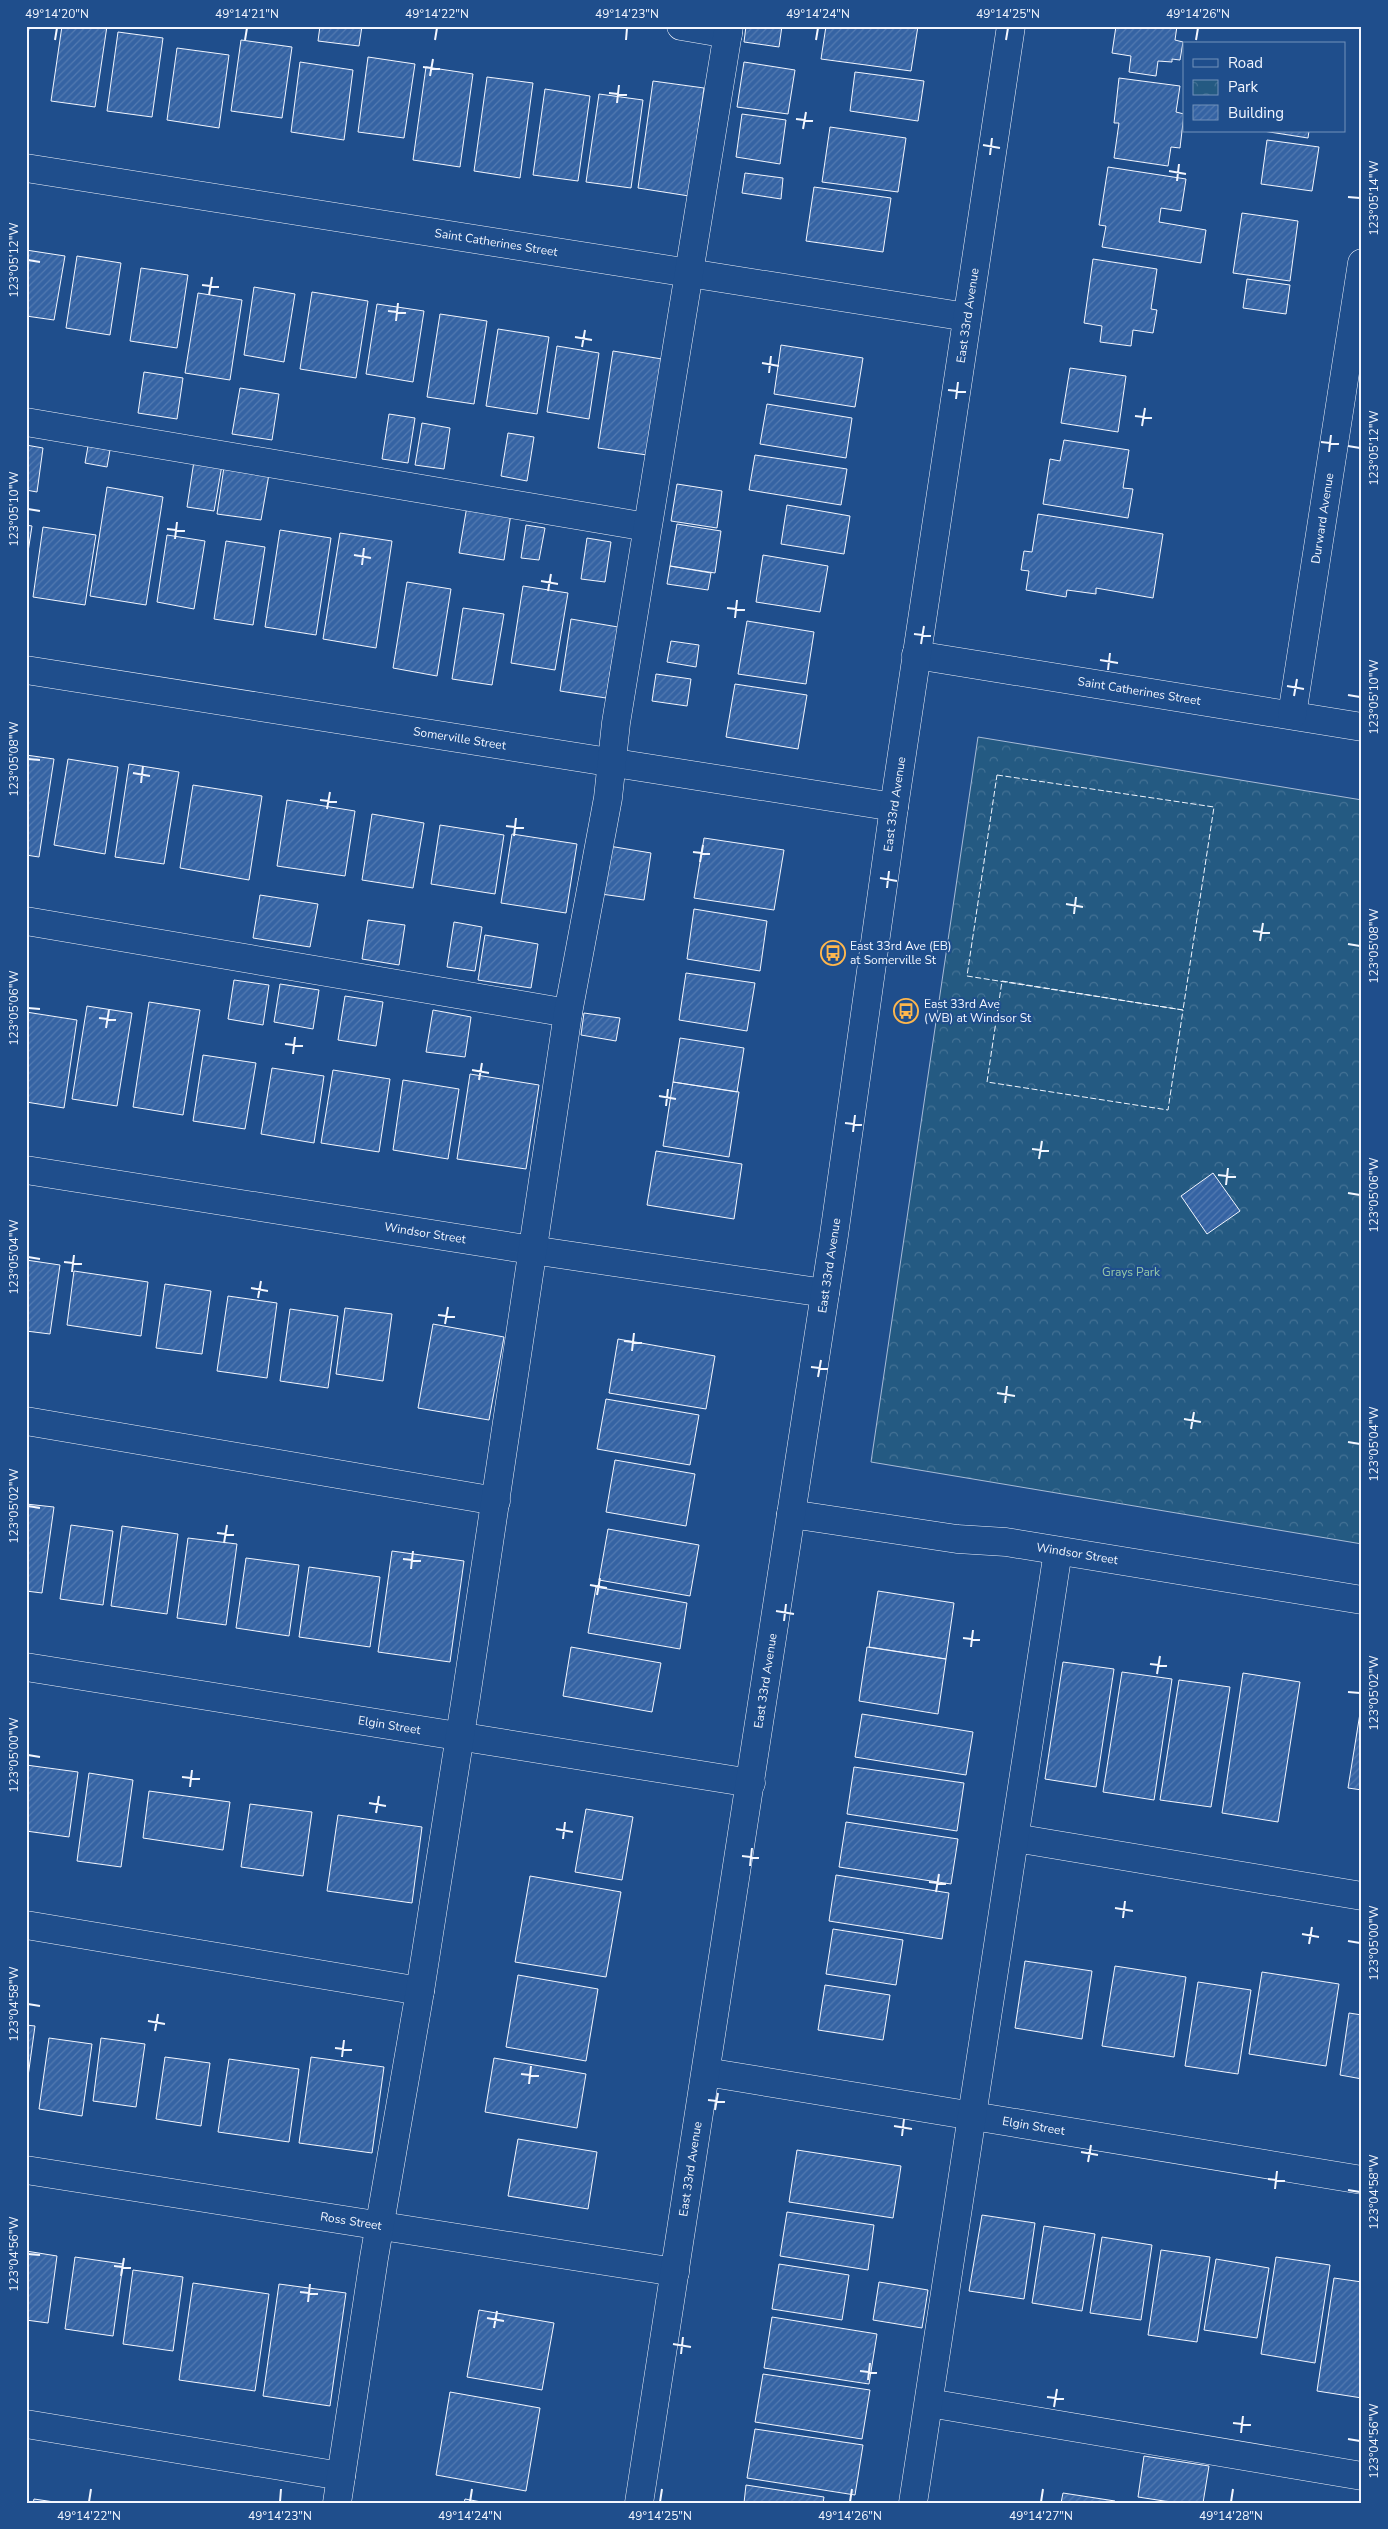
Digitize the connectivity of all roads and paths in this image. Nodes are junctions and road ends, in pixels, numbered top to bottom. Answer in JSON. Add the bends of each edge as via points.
{"nodes":[{"id":1,"x":681,"y":26,"type":"edge"},
{"id":2,"x":1011,"y":26,"type":"edge"},
{"id":3,"x":728,"y":30,"type":"edge"},
{"id":4,"x":26,"y":168,"type":"edge"},
{"id":5,"x":1362,"y":263,"type":"edge"},
{"id":6,"x":689,"y":273,"type":"junction"},
{"id":7,"x":967,"y":317,"type":"junction"},
{"id":8,"x":26,"y":422,"type":"edge"},
{"id":9,"x":648,"y":526,"type":"junction"},
{"id":10,"x":916,"y":655,"type":"junction"},
{"id":11,"x":26,"y":670,"type":"edge"},
{"id":12,"x":1292,"y":715,"type":"junction"},
{"id":13,"x":1362,"y":727,"type":"edge"},
{"id":14,"x":611,"y":760,"type":"junction"},
{"id":15,"x":894,"y":807,"type":"junction"},
{"id":16,"x":26,"y":922,"type":"edge"},
{"id":17,"x":568,"y":1013,"type":"junction"},
{"id":18,"x":26,"y":1170,"type":"edge"},
{"id":19,"x":532,"y":1250,"type":"junction"},
{"id":20,"x":825,"y":1293,"type":"junction"},
{"id":21,"x":26,"y":1421,"type":"edge"},
{"id":22,"x":496,"y":1501,"type":"junction"},
{"id":23,"x":791,"y":1514,"type":"junction"},
{"id":24,"x":1058,"y":1551,"type":"junction"},
{"id":25,"x":1362,"y":1600,"type":"edge"},
{"id":26,"x":26,"y":1667,"type":"edge"},
{"id":27,"x":460,"y":1735,"type":"junction"},
{"id":28,"x":751,"y":1783,"type":"junction"},
{"id":29,"x":1014,"y":1838,"type":"junction"},
{"id":30,"x":1362,"y":1896,"type":"edge"},
{"id":31,"x":26,"y":1926,"type":"edge"},
{"id":32,"x":420,"y":1991,"type":"junction"},
{"id":33,"x":706,"y":2072,"type":"junction"},
{"id":34,"x":972,"y":2116,"type":"junction"},
{"id":35,"x":26,"y":2170,"type":"edge"},
{"id":36,"x":1362,"y":2180,"type":"edge"},
{"id":37,"x":380,"y":2225,"type":"junction"},
{"id":38,"x":675,"y":2272,"type":"junction"},
{"id":39,"x":929,"y":2403,"type":"junction"},
{"id":40,"x":26,"y":2424,"type":"edge"},
{"id":41,"x":341,"y":2476,"type":"junction"},
{"id":42,"x":1362,"y":2476,"type":"edge"},
{"id":43,"x":337,"y":2503,"type":"edge"},
{"id":44,"x":640,"y":2503,"type":"edge"},
{"id":45,"x":912,"y":2503,"type":"edge"}],
"edges":[{"from":1,"to":3,"type":"street"},
{"from":2,"to":7,"type":"street","name":"East 33rd Avenue"},
{"from":3,"to":6,"type":"street"},
{"from":4,"to":6,"type":"street","name":"Saint Catherines Street"},
{"from":5,"to":12,"type":"street","name":"Durward Avenue"},
{"from":6,"to":7,"type":"street","name":"Saint Catherines Street"},
{"from":6,"to":9,"type":"street"},
{"from":7,"to":10,"type":"street","name":"East 33rd Avenue"},
{"from":8,"to":9,"type":"street"},
{"from":9,"to":14,"type":"street"},
{"from":10,"to":12,"type":"street","name":"Saint Catherines Street"},
{"from":10,"to":15,"type":"street","name":"East 33rd Avenue"},
{"from":11,"to":14,"type":"street","name":"Somerville Street"},
{"from":12,"to":13,"type":"street","name":"Saint Catherines Street"},
{"from":14,"to":15,"type":"street","name":"Somerville Street"},
{"from":14,"to":17,"type":"street","via":[[608,798]]},
{"from":15,"to":20,"type":"street","name":"East 33rd Avenue"},
{"from":16,"to":17,"type":"street"},
{"from":17,"to":19,"type":"street"},
{"from":18,"to":19,"type":"street","name":"Windsor Street"},
{"from":19,"to":20,"type":"street","name":"Windsor Street"},
{"from":19,"to":22,"type":"street"},
{"from":20,"to":23,"type":"street","name":"East 33rd Avenue"},
{"from":21,"to":22,"type":"street"},
{"from":22,"to":27,"type":"street"},
{"from":23,"to":24,"type":"street","name":"Windsor Street","via":[[909,1533],[1006,1542]]},
{"from":23,"to":28,"type":"street","name":"East 33rd Avenue"},
{"from":24,"to":25,"type":"street","name":"Windsor Street"},
{"from":24,"to":29,"type":"street"},
{"from":26,"to":27,"type":"street","name":"Elgin Street"},
{"from":27,"to":28,"type":"street","name":"Elgin Street"},
{"from":27,"to":32,"type":"street"},
{"from":28,"to":33,"type":"street","name":"East 33rd Avenue"},
{"from":29,"to":30,"type":"street"},
{"from":29,"to":34,"type":"street"},
{"from":31,"to":32,"type":"street"},
{"from":32,"to":37,"type":"street"},
{"from":33,"to":34,"type":"street","name":"Elgin Street"},
{"from":33,"to":38,"type":"street","name":"East 33rd Avenue"},
{"from":34,"to":36,"type":"street","name":"Elgin Street"},
{"from":34,"to":39,"type":"street"},
{"from":35,"to":37,"type":"street","name":"Ross Street"},
{"from":37,"to":38,"type":"street","name":"Ross Street"},
{"from":37,"to":41,"type":"street"},
{"from":38,"to":44,"type":"street","name":"East 33rd Avenue"},
{"from":39,"to":42,"type":"street"},
{"from":39,"to":45,"type":"street"},
{"from":40,"to":41,"type":"street"},
{"from":41,"to":43,"type":"street"}]}
